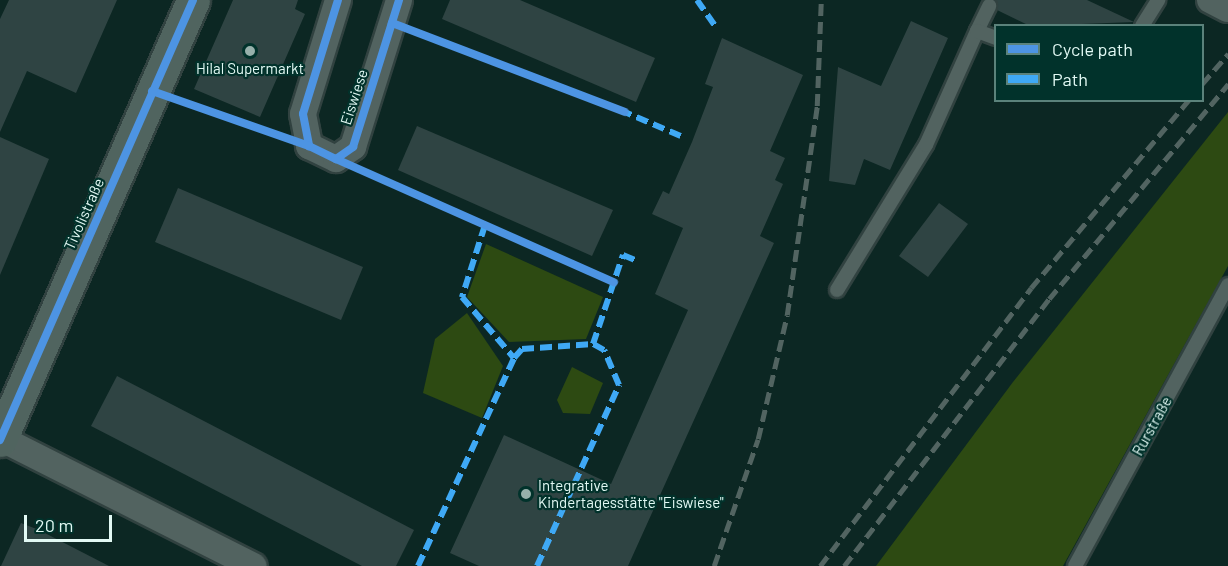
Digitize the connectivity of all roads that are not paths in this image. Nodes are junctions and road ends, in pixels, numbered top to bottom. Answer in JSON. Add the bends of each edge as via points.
{"nodes":[{"id":1,"x":192,"y":0,"type":"edge"},
{"id":2,"x":338,"y":0,"type":"edge"},
{"id":3,"x":399,"y":0,"type":"edge"},
{"id":4,"x":1158,"y":0,"type":"edge"},
{"id":5,"x":1210,"y":0,"type":"edge"},
{"id":6,"x":989,"y":6,"type":"dead end"},
{"id":7,"x":1228,"y":9,"type":"edge"},
{"id":8,"x":1143,"y":24,"type":"edge"},
{"id":9,"x":977,"y":31,"type":"junction"},
{"id":10,"x":994,"y":37,"type":"edge"},
{"id":11,"x":1228,"y":285,"type":"edge"},
{"id":12,"x":837,"y":290,"type":"dead end"},
{"id":13,"x":0,"y":439,"type":"edge"},
{"id":14,"x":253,"y":566,"type":"edge"},
{"id":15,"x":1075,"y":566,"type":"edge"}],
"edges":[{"from":1,"to":13,"type":"main road","name":"Tivolistraße"},
{"from":2,"to":3,"type":"street","name":"Eiswiese","via":[[303,114],[309,146],[336,159],[353,147]]},
{"from":4,"to":8,"type":"lane"},
{"from":5,"to":7,"type":"street"},
{"from":6,"to":9,"type":"lane"},
{"from":9,"to":10,"type":"lane"},
{"from":9,"to":12,"type":"lane","via":[[926,145]]},
{"from":11,"to":15,"type":"lane","name":"Rurstraße"},
{"from":13,"to":14,"type":"street"}]}
